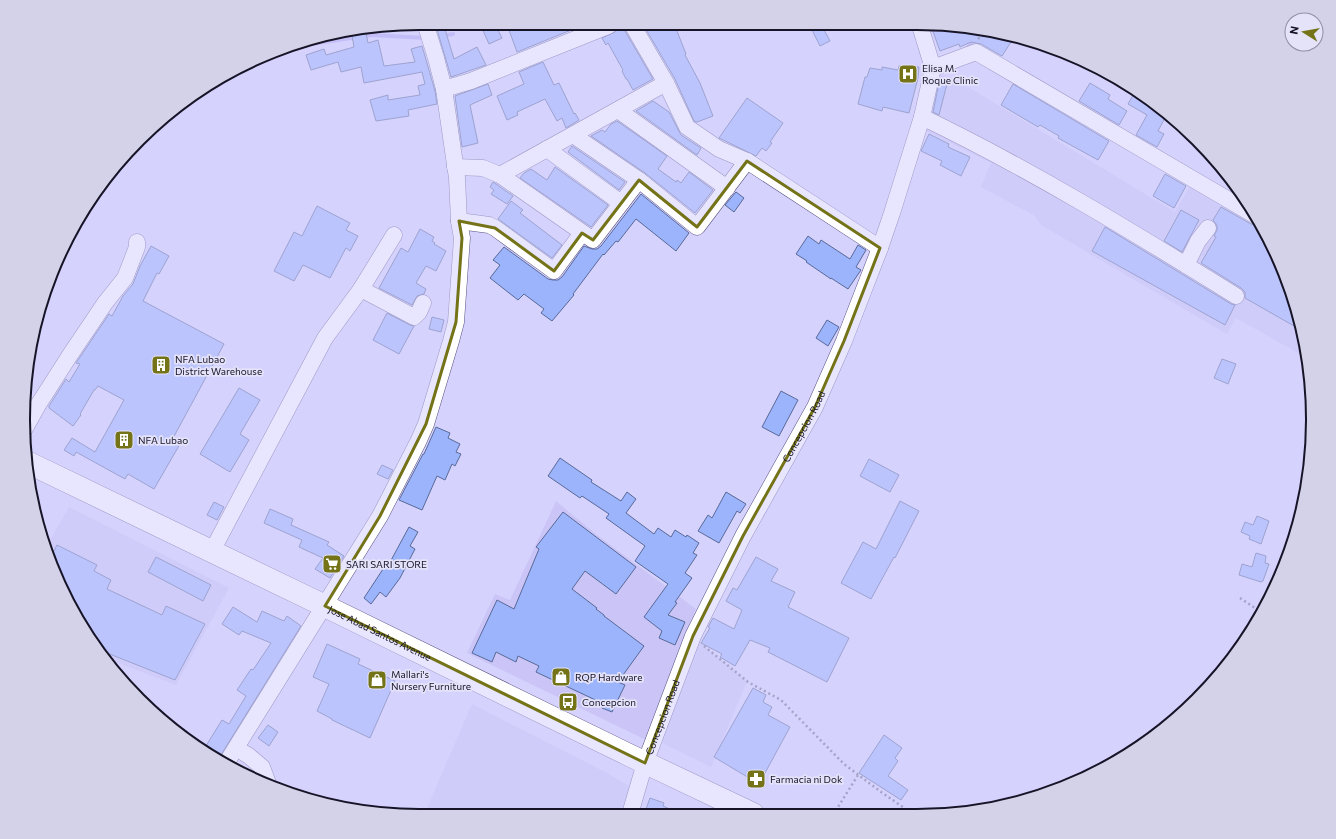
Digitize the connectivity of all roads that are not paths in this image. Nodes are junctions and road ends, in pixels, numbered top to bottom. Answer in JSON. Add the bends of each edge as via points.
{"nodes":[{"id":1,"x":598,"y":30,"type":"edge"},
{"id":2,"x":635,"y":30,"type":"edge"},
{"id":3,"x":921,"y":30,"type":"edge"},
{"id":4,"x":427,"y":31,"type":"edge"},
{"id":5,"x":932,"y":68,"type":"junction"},
{"id":6,"x":666,"y":83,"type":"junction"},
{"id":7,"x":444,"y":89,"type":"junction"},
{"id":8,"x":618,"y":110,"type":"junction"},
{"id":9,"x":922,"y":117,"type":"junction"},
{"id":10,"x":573,"y":135,"type":"junction"},
{"id":11,"x":547,"y":149,"type":"junction"},
{"id":12,"x":747,"y":161,"type":"junction"},
{"id":13,"x":455,"y":167,"type":"junction"},
{"id":14,"x":500,"y":175,"type":"junction"},
{"id":15,"x":639,"y":180,"type":"junction"},
{"id":16,"x":727,"y":188,"type":"junction"},
{"id":17,"x":621,"y":203,"type":"junction"},
{"id":18,"x":1244,"y":209,"type":"edge"},
{"id":19,"x":459,"y":221,"type":"junction"},
{"id":20,"x":1208,"y":228,"type":"dead end"},
{"id":21,"x":582,"y":233,"type":"junction"},
{"id":22,"x":394,"y":235,"type":"dead end"},
{"id":23,"x":136,"y":242,"type":"dead end"},
{"id":24,"x":880,"y":248,"type":"junction"},
{"id":25,"x":1186,"y":265,"type":"junction"},
{"id":26,"x":361,"y":288,"type":"junction"},
{"id":27,"x":1236,"y":296,"type":"dead end"},
{"id":28,"x":423,"y":303,"type":"dead end"},
{"id":29,"x":30,"y":419,"type":"edge"},
{"id":30,"x":33,"y":465,"type":"edge"},
{"id":31,"x":212,"y":551,"type":"junction"},
{"id":32,"x":325,"y":606,"type":"junction"},
{"id":33,"x":236,"y":748,"type":"junction"},
{"id":34,"x":229,"y":759,"type":"edge"},
{"id":35,"x":645,"y":763,"type":"junction"},
{"id":36,"x":265,"y":777,"type":"edge"},
{"id":37,"x":631,"y":809,"type":"edge"},
{"id":38,"x":742,"y":809,"type":"edge"}],
"edges":[{"from":1,"to":7,"type":"street","via":[[471,81]]},
{"from":2,"to":6,"type":"street"},
{"from":3,"to":5,"type":"street","name":"Concepcion Road"},
{"from":4,"to":7,"type":"street"},
{"from":5,"to":9,"type":"street","name":"Concepcion Road"},
{"from":5,"to":18,"type":"street","via":[[976,52]]},
{"from":6,"to":8,"type":"street"},
{"from":6,"to":12,"type":"street","via":[[687,127],[719,149]]},
{"from":7,"to":13,"type":"street"},
{"from":8,"to":10,"type":"street"},
{"from":8,"to":16,"type":"street"},
{"from":9,"to":24,"type":"street","name":"Concepcion Road"},
{"from":9,"to":25,"type":"street","via":[[1020,167]]},
{"from":10,"to":11,"type":"street"},
{"from":10,"to":15,"type":"street"},
{"from":11,"to":14,"type":"street"},
{"from":11,"to":17,"type":"street"},
{"from":12,"to":16,"type":"street"},
{"from":12,"to":24,"type":"street"},
{"from":13,"to":14,"type":"street","via":[[483,168]]},
{"from":13,"to":19,"type":"street"},
{"from":14,"to":21,"type":"street"},
{"from":15,"to":16,"type":"street","via":[[697,227]]},
{"from":15,"to":17,"type":"street"},
{"from":17,"to":21,"type":"street","via":[[592,240]]},
{"from":19,"to":21,"type":"street","via":[[496,228],[554,271]]},
{"from":19,"to":32,"type":"street","via":[[462,238],[456,322],[426,424],[380,516]]},
{"from":20,"to":25,"type":"street"},
{"from":22,"to":26,"type":"street"},
{"from":23,"to":29,"type":"street","via":[[137,247],[125,278],[70,355]]},
{"from":24,"to":35,"type":"street","name":"Concepcion Road","via":[[844,341],[814,408],[742,536],[693,636]]},
{"from":25,"to":27,"type":"street"},
{"from":26,"to":28,"type":"street","via":[[414,317]]},
{"from":26,"to":31,"type":"street","via":[[325,338]]},
{"from":30,"to":31,"type":"highway","name":"Jose Abad Santos Avenue"},
{"from":31,"to":32,"type":"highway","name":"Jose Abad Santos Avenue"},
{"from":32,"to":33,"type":"street"},
{"from":32,"to":35,"type":"highway","name":"Jose Abad Santos Avenue"},
{"from":33,"to":34,"type":"street"},
{"from":33,"to":36,"type":"street","via":[[262,767]]},
{"from":35,"to":37,"type":"street","name":"Concepcion Road"},
{"from":35,"to":38,"type":"highway","name":"Jose Abad Santos Avenue"}]}
